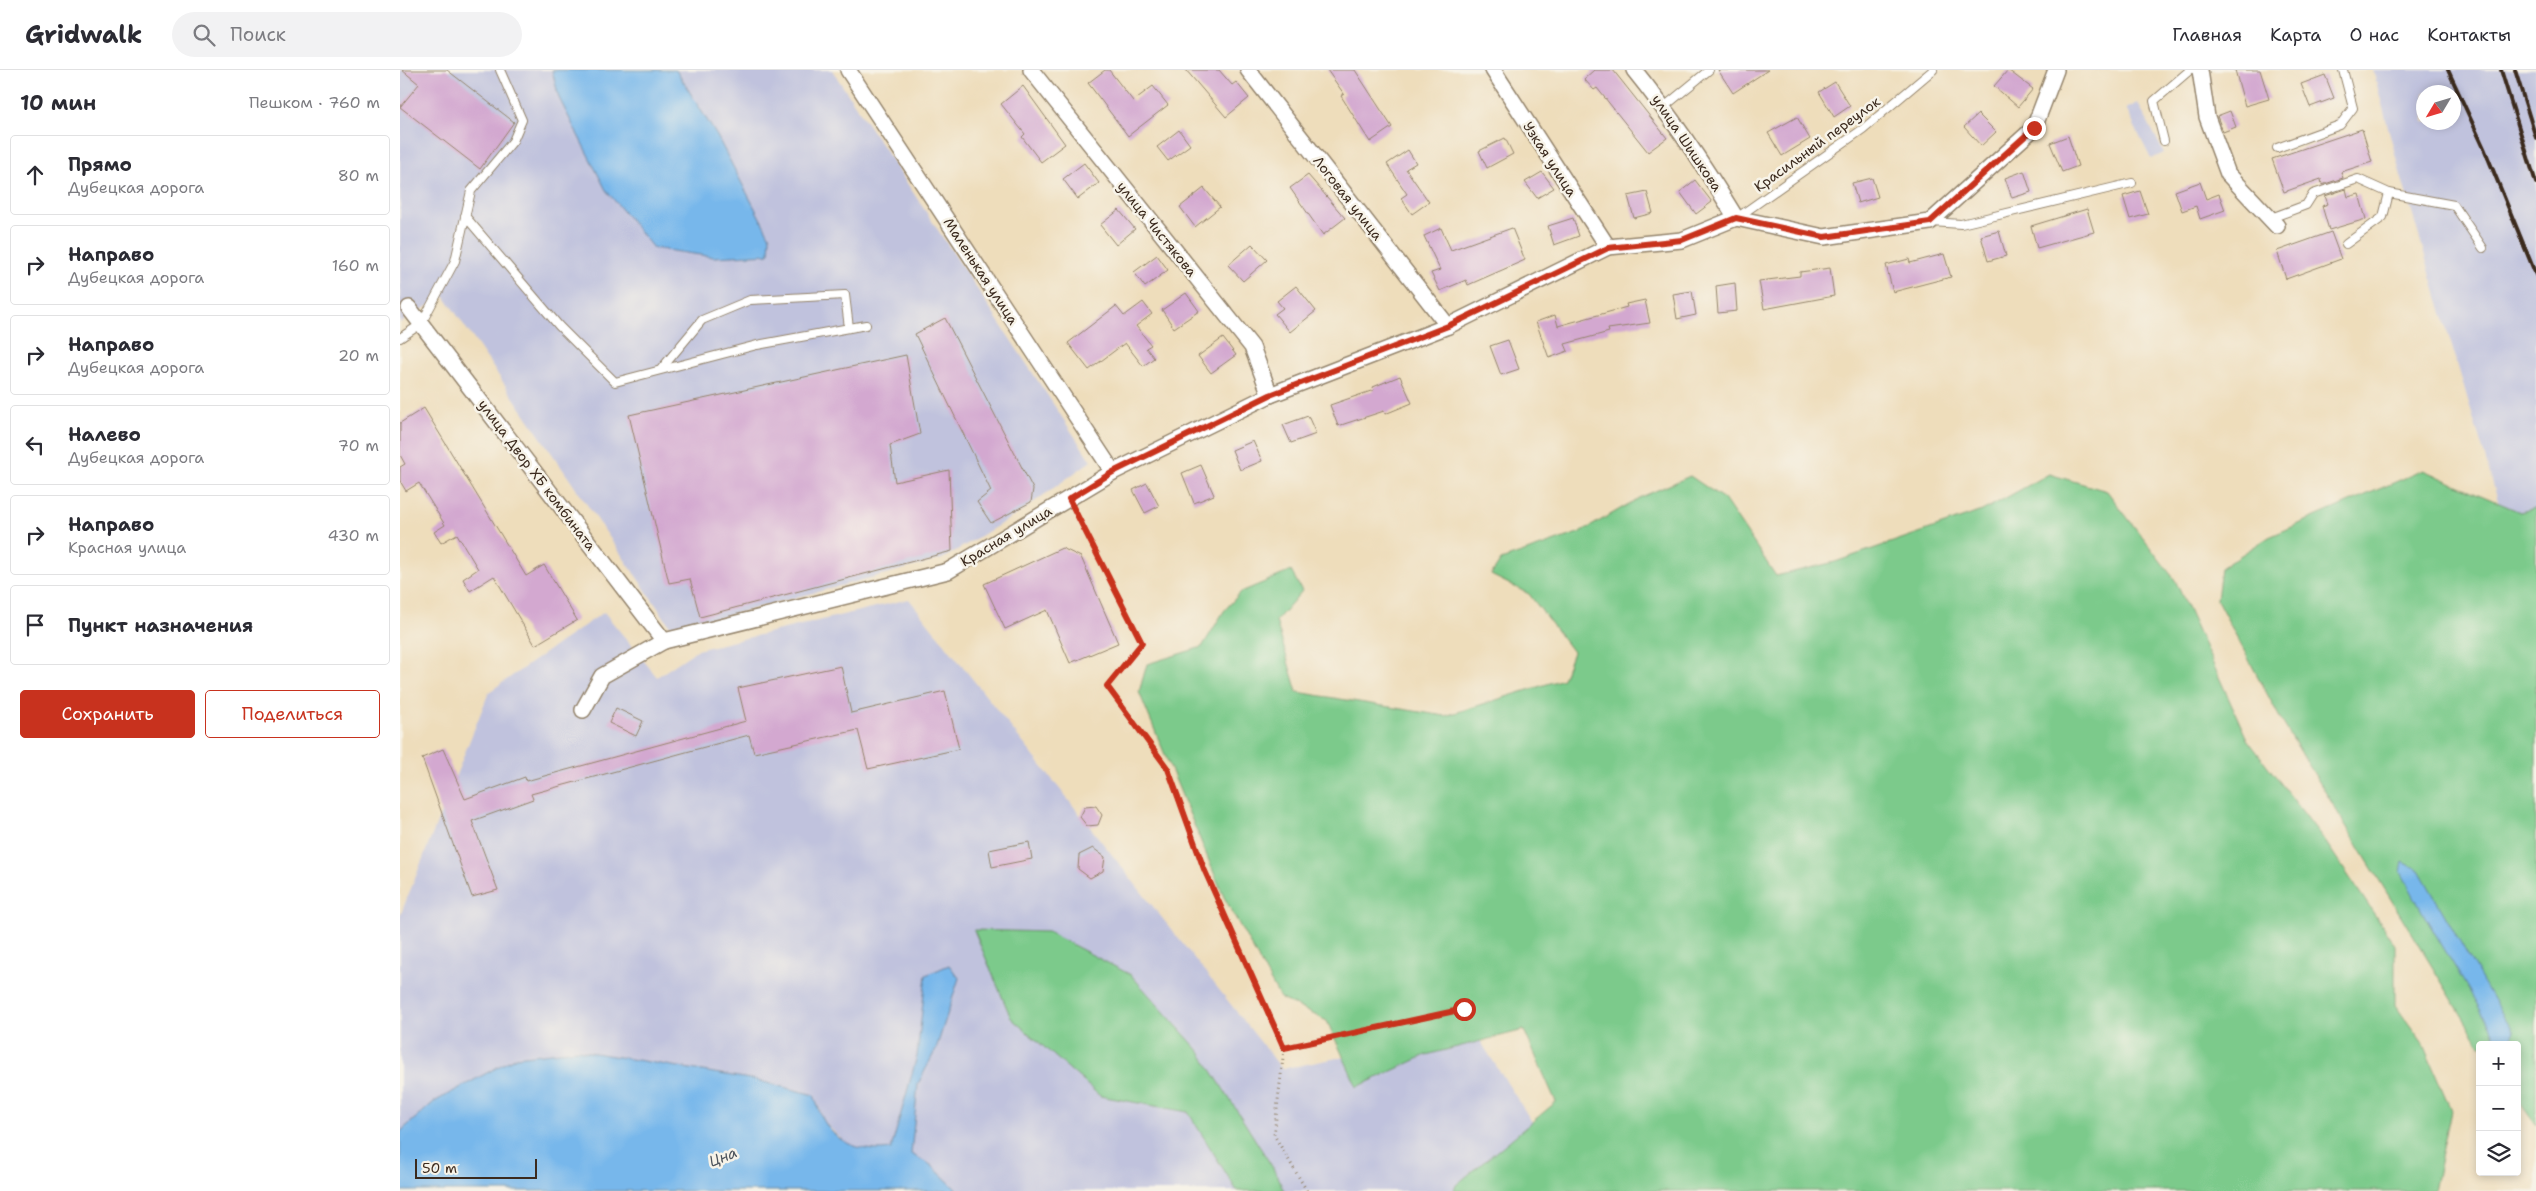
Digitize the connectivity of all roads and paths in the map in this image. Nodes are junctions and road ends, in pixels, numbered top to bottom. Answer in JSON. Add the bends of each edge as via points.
{"nodes":[{"id":1,"x":500,"y":70,"type":"edge"},
{"id":2,"x":848,"y":70,"type":"edge"},
{"id":3,"x":1031,"y":70,"type":"edge"},
{"id":4,"x":1248,"y":70,"type":"edge"},
{"id":5,"x":1493,"y":70,"type":"edge"},
{"id":6,"x":1634,"y":70,"type":"edge"},
{"id":7,"x":1709,"y":70,"type":"edge"},
{"id":8,"x":1934,"y":70,"type":"edge"},
{"id":9,"x":2056,"y":70,"type":"edge"},
{"id":10,"x":2190,"y":70,"type":"edge"},
{"id":11,"x":2200,"y":70,"type":"edge"},
{"id":12,"x":2343,"y":70,"type":"edge"},
{"id":13,"x":1664,"y":107,"type":"junction"},
{"id":14,"x":2164,"y":141,"type":"dead end"},
{"id":15,"x":2277,"y":148,"type":"dead end"},
{"id":16,"x":2132,"y":183,"type":"dead end"},
{"id":17,"x":2389,"y":192,"type":"junction"},
{"id":18,"x":466,"y":216,"type":"junction"},
{"id":19,"x":1736,"y":218,"type":"junction"},
{"id":20,"x":1930,"y":222,"type":"junction"},
{"id":21,"x":2274,"y":222,"type":"joint"},
{"id":22,"x":2346,"y":244,"type":"dead end"},
{"id":23,"x":1608,"y":248,"type":"junction"},
{"id":24,"x":2483,"y":248,"type":"dead end"},
{"id":25,"x":409,"y":308,"type":"dead end"},
{"id":26,"x":421,"y":324,"type":"junction"},
{"id":27,"x":866,"y":325,"type":"dead end"},
{"id":28,"x":1448,"y":326,"type":"junction"},
{"id":29,"x":849,"y":328,"type":"junction"},
{"id":30,"x":400,"y":338,"type":"edge"},
{"id":31,"x":662,"y":368,"type":"junction"},
{"id":32,"x":1270,"y":395,"type":"junction"},
{"id":33,"x":1113,"y":472,"type":"junction"},
{"id":34,"x":1069,"y":499,"type":"junction"},
{"id":35,"x":664,"y":641,"type":"junction"},
{"id":36,"x":583,"y":710,"type":"dead end"},
{"id":37,"x":1464,"y":1009,"type":"dead end"},
{"id":38,"x":1284,"y":1048,"type":"junction"},
{"id":39,"x":1307,"y":1191,"type":"edge"}],
"edges":[{"from":1,"to":18,"type":"lane","via":[[522,120],[513,141],[471,191]]},
{"from":2,"to":33,"type":"street","name":"Маленькая улица"},
{"from":3,"to":32,"type":"street","name":"улица Чистякова","via":[[1252,347]]},
{"from":4,"to":28,"type":"street","name":"Логовая улица"},
{"from":5,"to":23,"type":"street","name":"Узкая улица"},
{"from":6,"to":13,"type":"street","name":"улица Шишкова"},
{"from":7,"to":13,"type":"lane"},
{"from":8,"to":19,"type":"lane","name":"Красильный переулок","via":[[1863,129]]},
{"from":9,"to":20,"type":"street","via":[[2034,128]]},
{"from":10,"to":14,"type":"lane","via":[[2154,101]]},
{"from":11,"to":21,"type":"street","via":[[2207,116],[2228,174]]},
{"from":12,"to":15,"type":"lane","via":[[2353,108],[2340,125]]},
{"from":13,"to":19,"type":"street","name":"улица Шишкова"},
{"from":16,"to":20,"type":"lane","via":[[1962,224]]},
{"from":17,"to":21,"type":"lane","via":[[2358,179],[2313,194],[2306,205]]},
{"from":17,"to":22,"type":"lane","via":[[2382,217]]},
{"from":17,"to":24,"type":"lane","via":[[2454,205]]},
{"from":18,"to":26,"type":"lane","via":[[456,261]]},
{"from":18,"to":31,"type":"lane","via":[[559,326],[615,382]]},
{"from":19,"to":20,"type":"street","via":[[1824,237]]},
{"from":19,"to":23,"type":"street","name":"Красная улица","via":[[1682,240]]},
{"from":23,"to":28,"type":"street","name":"Красная улица"},
{"from":25,"to":26,"type":"street","name":"улица Двор ХБ комбината"},
{"from":26,"to":30,"type":"lane"},
{"from":26,"to":35,"type":"street","name":"улица Двор ХБ комбината"},
{"from":27,"to":29,"type":"lane"},
{"from":28,"to":32,"type":"street","name":"Красная улица"},
{"from":29,"to":31,"type":"lane","via":[[757,345]]},
{"from":29,"to":31,"type":"lane","via":[[845,295],[750,300],[702,320]]},
{"from":32,"to":33,"type":"street","name":"Красная улица"},
{"from":33,"to":34,"type":"street","name":"Красная улица"},
{"from":34,"to":35,"type":"street","name":"Красная улица","via":[[948,571]]},
{"from":34,"to":38,"type":"path","via":[[1142,643],[1107,686],[1168,769],[1204,869]]},
{"from":35,"to":36,"type":"street","name":"Красная улица","via":[[602,676]]},
{"from":37,"to":38,"type":"path"},
{"from":38,"to":39,"type":"path","via":[[1274,1134]]}]}
